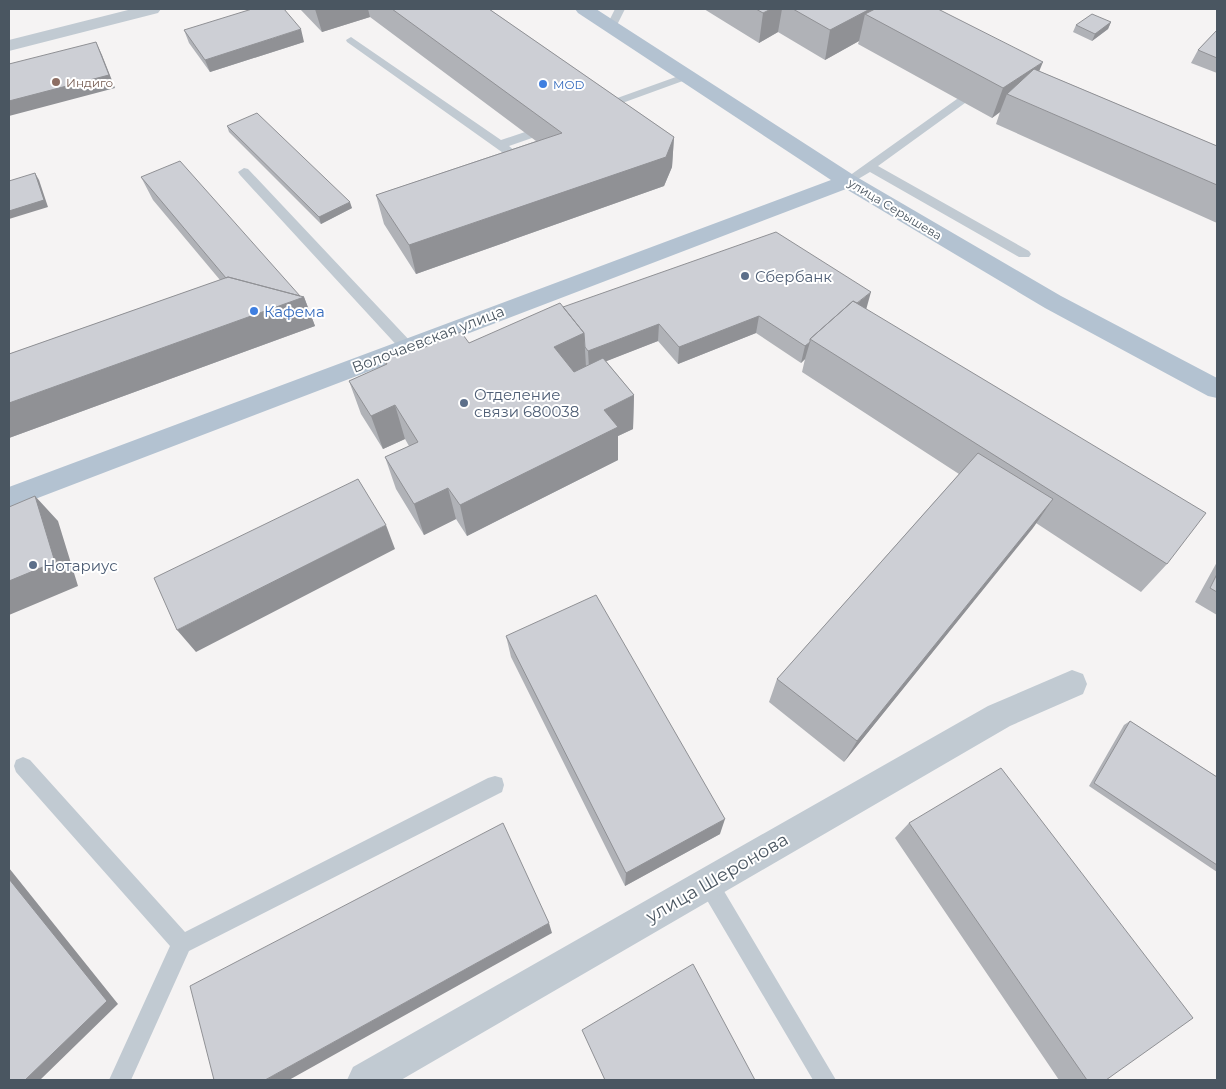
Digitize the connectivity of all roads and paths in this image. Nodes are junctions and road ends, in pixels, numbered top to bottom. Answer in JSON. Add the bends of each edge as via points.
{"nodes":[{"id":1,"x":152,"y":9,"type":"edge"},
{"id":2,"x":584,"y":9,"type":"edge"},
{"id":3,"x":620,"y":9,"type":"edge"},
{"id":4,"x":611,"y":27,"type":"junction"},
{"id":5,"x":351,"y":40,"type":"dead end"},
{"id":6,"x":9,"y":46,"type":"edge"},
{"id":7,"x":687,"y":76,"type":"junction"},
{"id":8,"x":961,"y":101,"type":"edge"},
{"id":9,"x":592,"y":110,"type":"edge"},
{"id":10,"x":528,"y":135,"type":"edge"},
{"id":11,"x":499,"y":145,"type":"junction"},
{"id":12,"x":492,"y":165,"type":"edge"},
{"id":13,"x":869,"y":166,"type":"junction"},
{"id":14,"x":244,"y":172,"type":"dead end"},
{"id":15,"x":848,"y":181,"type":"junction"},
{"id":16,"x":1024,"y":254,"type":"dead end"},
{"id":17,"x":407,"y":347,"type":"junction"},
{"id":18,"x":1217,"y":389,"type":"edge"},
{"id":19,"x":9,"y":498,"type":"edge"},
{"id":20,"x":1072,"y":684,"type":"dead end"},
{"id":21,"x":23,"y":766,"type":"dead end"},
{"id":22,"x":495,"y":785,"type":"dead end"},
{"id":23,"x":708,"y":883,"type":"junction"},
{"id":24,"x":182,"y":944,"type":"junction"},
{"id":25,"x":120,"y":1080,"type":"edge"},
{"id":26,"x":366,"y":1080,"type":"edge"},
{"id":27,"x":825,"y":1080,"type":"edge"}],
"edges":[{"from":1,"to":6,"type":"street"},
{"from":2,"to":4,"type":"main road","name":"улица Серышева"},
{"from":3,"to":4,"type":"lane"},
{"from":4,"to":7,"type":"main road","name":"улица Серышева"},
{"from":5,"to":11,"type":"lane"},
{"from":7,"to":9,"type":"lane"},
{"from":7,"to":15,"type":"main road","name":"улица Серышева"},
{"from":8,"to":13,"type":"lane"},
{"from":10,"to":11,"type":"lane"},
{"from":11,"to":12,"type":"lane","via":[[515,156]]},
{"from":13,"to":15,"type":"lane"},
{"from":13,"to":16,"type":"lane"},
{"from":14,"to":17,"type":"lane"},
{"from":15,"to":17,"type":"main road","name":"Волочаевская улица"},
{"from":15,"to":18,"type":"main road","name":"улица Серышева","via":[[1053,302]]},
{"from":17,"to":19,"type":"main road","name":"Волочаевская улица"},
{"from":20,"to":23,"type":"street","name":"улица Шеронова","via":[[999,716]]},
{"from":21,"to":24,"type":"lane"},
{"from":22,"to":24,"type":"lane"},
{"from":23,"to":26,"type":"street","name":"улица Шеронова"},
{"from":23,"to":27,"type":"lane"},
{"from":24,"to":25,"type":"lane"}]}
